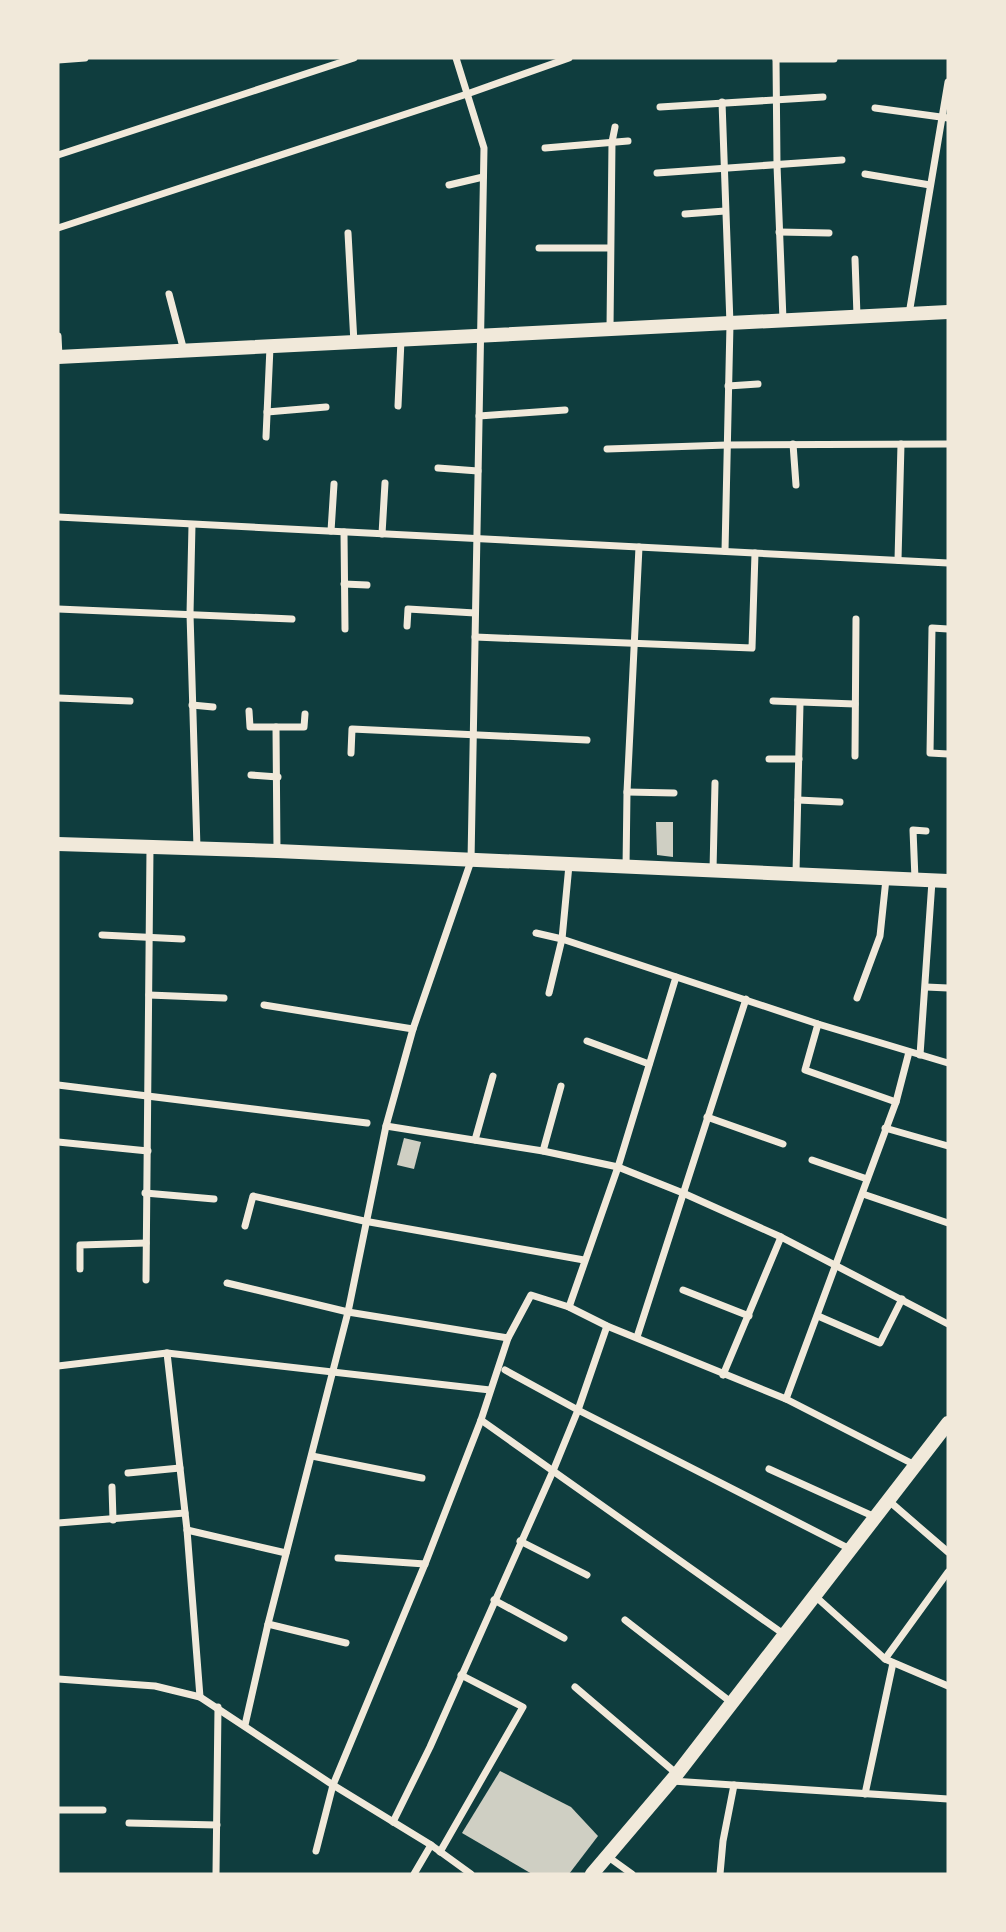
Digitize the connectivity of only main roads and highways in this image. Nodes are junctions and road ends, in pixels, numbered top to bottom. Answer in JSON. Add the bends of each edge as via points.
{"nodes":[{"id":1,"x":948,"y":312,"type":"edge"},
{"id":2,"x":59,"y":357,"type":"edge"},
{"id":3,"x":58,"y":844,"type":"edge"},
{"id":4,"x":948,"y":881,"type":"edge"},
{"id":5,"x":948,"y":1423,"type":"edge"},
{"id":6,"x":592,"y":1874,"type":"edge"}],
"edges":[{"from":1,"to":2,"type":"main road"},
{"from":3,"to":4,"type":"main road"},
{"from":5,"to":6,"type":"main road","via":[[674,1777]]}]}
